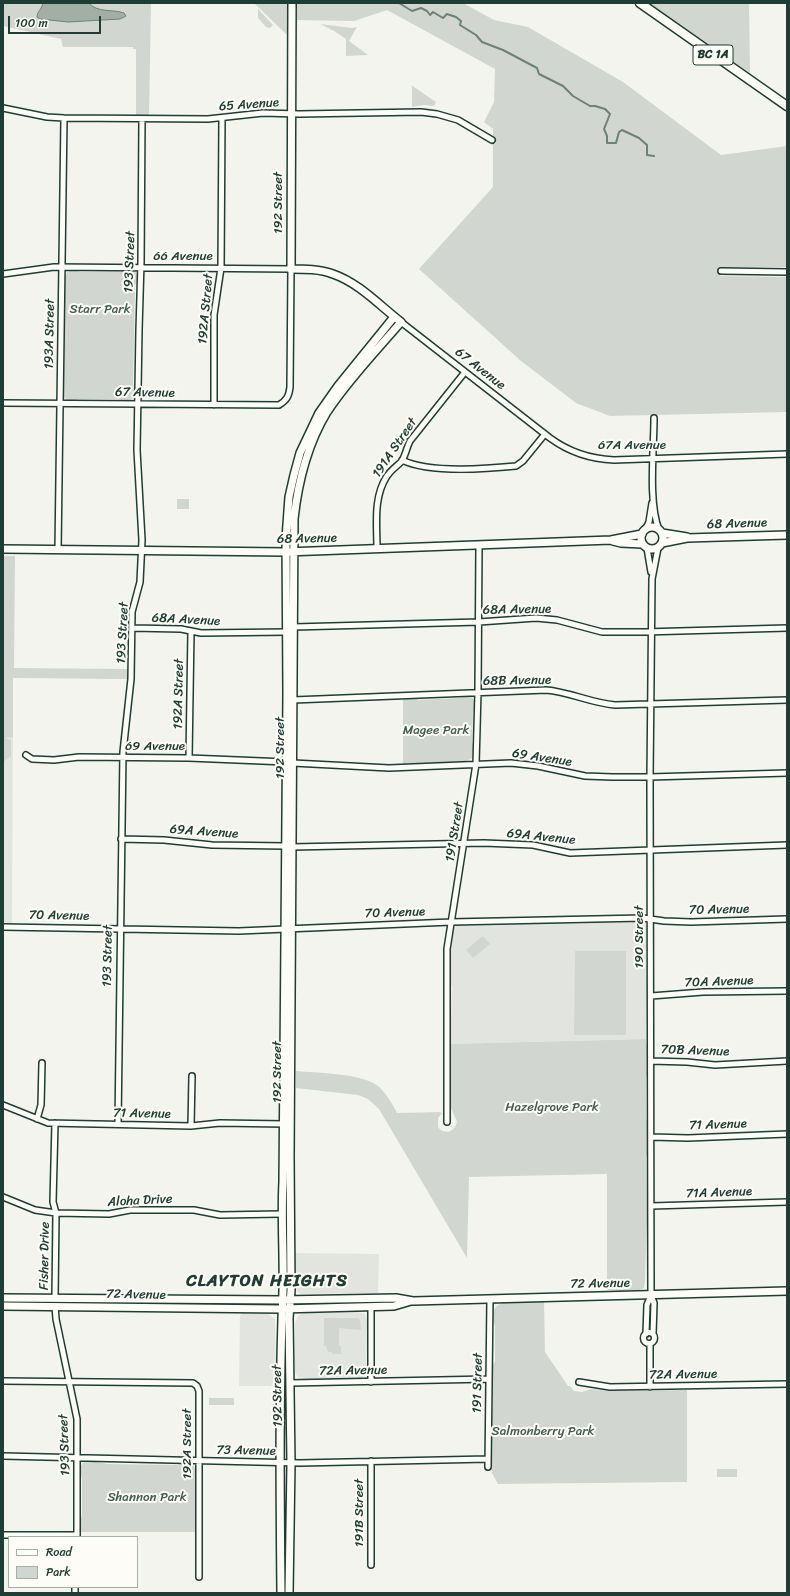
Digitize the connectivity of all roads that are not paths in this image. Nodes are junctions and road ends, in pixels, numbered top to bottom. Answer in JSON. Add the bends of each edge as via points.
{"nodes":[{"id":1,"x":292,"y":3,"type":"edge"},
{"id":2,"x":640,"y":3,"type":"edge"},
{"id":3,"x":787,"y":106,"type":"edge"},
{"id":4,"x":3,"y":108,"type":"edge"},
{"id":5,"x":291,"y":114,"type":"junction"},
{"id":6,"x":64,"y":118,"type":"junction"},
{"id":7,"x":222,"y":118,"type":"junction"},
{"id":8,"x":142,"y":119,"type":"junction"},
{"id":9,"x":492,"y":140,"type":"dead end"},
{"id":10,"x":62,"y":267,"type":"junction"},
{"id":11,"x":141,"y":268,"type":"junction"},
{"id":12,"x":221,"y":268,"type":"junction"},
{"id":13,"x":291,"y":269,"type":"junction"},
{"id":14,"x":721,"y":271,"type":"dead end"},
{"id":15,"x":787,"y":272,"type":"edge"},
{"id":16,"x":3,"y":274,"type":"edge"},
{"id":17,"x":394,"y":317,"type":"junction"},
{"id":18,"x":401,"y":322,"type":"junction"},
{"id":19,"x":465,"y":372,"type":"junction"},
{"id":20,"x":285,"y":402,"type":"joint"},
{"id":21,"x":3,"y":403,"type":"edge"},
{"id":22,"x":60,"y":404,"type":"junction"},
{"id":23,"x":138,"y":404,"type":"junction"},
{"id":24,"x":214,"y":405,"type":"junction"},
{"id":25,"x":654,"y":418,"type":"dead end"},
{"id":26,"x":545,"y":434,"type":"junction"},
{"id":27,"x":787,"y":454,"type":"edge"},
{"id":28,"x":654,"y":458,"type":"junction"},
{"id":29,"x":402,"y":460,"type":"junction"},
{"id":30,"x":653,"y":498,"type":"junction"},
{"id":31,"x":643,"y":532,"type":"junction"},
{"id":32,"x":661,"y":532,"type":"junction"},
{"id":33,"x":787,"y":535,"type":"edge"},
{"id":34,"x":687,"y":538,"type":"junction"},
{"id":35,"x":610,"y":540,"type":"junction"},
{"id":36,"x":480,"y":545,"type":"junction"},
{"id":37,"x":660,"y":545,"type":"junction"},
{"id":38,"x":644,"y":546,"type":"junction"},
{"id":39,"x":3,"y":549,"type":"edge"},
{"id":40,"x":377,"y":549,"type":"junction"},
{"id":41,"x":58,"y":550,"type":"junction"},
{"id":42,"x":141,"y":551,"type":"junction"},
{"id":43,"x":290,"y":552,"type":"junction"},
{"id":44,"x":652,"y":579,"type":"junction"},
{"id":45,"x":479,"y":622,"type":"junction"},
{"id":46,"x":294,"y":627,"type":"junction"},
{"id":47,"x":132,"y":628,"type":"junction"},
{"id":48,"x":787,"y":628,"type":"edge"},
{"id":49,"x":191,"y":631,"type":"junction"},
{"id":50,"x":287,"y":632,"type":"junction"},
{"id":51,"x":652,"y":632,"type":"junction"},
{"id":52,"x":478,"y":692,"type":"junction"},
{"id":53,"x":293,"y":700,"type":"junction"},
{"id":54,"x":787,"y":700,"type":"edge"},
{"id":55,"x":652,"y":705,"type":"junction"},
{"id":56,"x":26,"y":755,"type":"dead end"},
{"id":57,"x":123,"y":758,"type":"junction"},
{"id":58,"x":189,"y":758,"type":"junction"},
{"id":59,"x":289,"y":763,"type":"junction"},
{"id":60,"x":476,"y":764,"type":"junction"},
{"id":61,"x":787,"y":773,"type":"edge"},
{"id":62,"x":650,"y":777,"type":"junction"},
{"id":63,"x":121,"y":839,"type":"junction"},
{"id":64,"x":465,"y":842,"type":"junction"},
{"id":65,"x":787,"y":845,"type":"edge"},
{"id":66,"x":289,"y":846,"type":"junction"},
{"id":67,"x":651,"y":850,"type":"junction"},
{"id":68,"x":651,"y":919,"type":"junction"},
{"id":69,"x":787,"y":919,"type":"edge"},
{"id":70,"x":451,"y":922,"type":"junction"},
{"id":71,"x":3,"y":927,"type":"edge"},
{"id":72,"x":120,"y":928,"type":"junction"},
{"id":73,"x":288,"y":928,"type":"junction"},
{"id":74,"x":787,"y":991,"type":"edge"},
{"id":75,"x":651,"y":996,"type":"junction"},
{"id":76,"x":651,"y":1061,"type":"junction"},
{"id":77,"x":787,"y":1061,"type":"edge"},
{"id":78,"x":42,"y":1063,"type":"dead end"},
{"id":79,"x":192,"y":1076,"type":"dead end"},
{"id":80,"x":3,"y":1105,"type":"edge"},
{"id":81,"x":37,"y":1119,"type":"junction"},
{"id":82,"x":446,"y":1122,"type":"dead end"},
{"id":83,"x":55,"y":1124,"type":"junction"},
{"id":84,"x":118,"y":1124,"type":"junction"},
{"id":85,"x":284,"y":1124,"type":"junction"},
{"id":86,"x":191,"y":1126,"type":"junction"},
{"id":87,"x":787,"y":1134,"type":"edge"},
{"id":88,"x":650,"y":1137,"type":"junction"},
{"id":89,"x":3,"y":1197,"type":"edge"},
{"id":90,"x":787,"y":1202,"type":"edge"},
{"id":91,"x":651,"y":1206,"type":"junction"},
{"id":92,"x":56,"y":1214,"type":"junction"},
{"id":93,"x":281,"y":1214,"type":"junction"},
{"id":94,"x":787,"y":1292,"type":"edge"},
{"id":95,"x":650,"y":1295,"type":"junction"},
{"id":96,"x":3,"y":1298,"type":"edge"},
{"id":97,"x":55,"y":1298,"type":"junction"},
{"id":98,"x":136,"y":1299,"type":"junction"},
{"id":99,"x":290,"y":1299,"type":"junction"},
{"id":100,"x":490,"y":1299,"type":"junction"},
{"id":101,"x":282,"y":1300,"type":"junction"},
{"id":102,"x":3,"y":1301,"type":"edge"},
{"id":103,"x":413,"y":1301,"type":"junction"},
{"id":104,"x":3,"y":1306,"type":"edge"},
{"id":105,"x":55,"y":1306,"type":"junction"},
{"id":106,"x":371,"y":1307,"type":"junction"},
{"id":107,"x":281,"y":1309,"type":"junction"},
{"id":108,"x":290,"y":1309,"type":"junction"},
{"id":109,"x":646,"y":1334,"type":"junction"},
{"id":110,"x":653,"y":1334,"type":"junction"},
{"id":111,"x":650,"y":1344,"type":"junction"},
{"id":112,"x":489,"y":1379,"type":"junction"},
{"id":113,"x":3,"y":1381,"type":"edge"},
{"id":114,"x":70,"y":1382,"type":"junction"},
{"id":115,"x":371,"y":1382,"type":"junction"},
{"id":116,"x":579,"y":1382,"type":"dead end"},
{"id":117,"x":290,"y":1383,"type":"junction"},
{"id":118,"x":787,"y":1384,"type":"edge"},
{"id":119,"x":650,"y":1387,"type":"junction"},
{"id":120,"x":3,"y":1456,"type":"edge"},
{"id":121,"x":77,"y":1457,"type":"junction"},
{"id":122,"x":488,"y":1458,"type":"junction"},
{"id":123,"x":198,"y":1461,"type":"junction"},
{"id":124,"x":371,"y":1461,"type":"junction"},
{"id":125,"x":280,"y":1463,"type":"junction"},
{"id":126,"x":290,"y":1463,"type":"junction"},
{"id":127,"x":488,"y":1467,"type":"dead end"},
{"id":128,"x":3,"y":1535,"type":"edge"},
{"id":129,"x":77,"y":1536,"type":"edge"},
{"id":130,"x":371,"y":1565,"type":"dead end"},
{"id":131,"x":199,"y":1577,"type":"dead end"},
{"id":132,"x":281,"y":1593,"type":"edge"},
{"id":133,"x":289,"y":1593,"type":"edge"}],
"edges":[{"from":1,"to":5,"type":"main road","name":"192 Street"},
{"from":2,"to":3,"type":"main road","number":"BC 1A"},
{"from":4,"to":6,"type":"street","name":"65 Avenue"},
{"from":5,"to":7,"type":"street","name":"65 Avenue","via":[[250,114]]},
{"from":5,"to":9,"type":"street","name":"65 Avenue","via":[[429,112],[458,120]]},
{"from":5,"to":13,"type":"main road","name":"192 Street"},
{"from":6,"to":8,"type":"street","name":"65 Avenue"},
{"from":6,"to":10,"type":"street","name":"193A Street"},
{"from":7,"to":8,"type":"street","name":"65 Avenue"},
{"from":7,"to":12,"type":"street","name":"192A Street"},
{"from":8,"to":11,"type":"street","name":"193 Street"},
{"from":10,"to":11,"type":"street","name":"66 Avenue"},
{"from":10,"to":16,"type":"street","name":"66 Avenue"},
{"from":10,"to":22,"type":"street","name":"193A Street"},
{"from":11,"to":12,"type":"street","name":"66 Avenue"},
{"from":11,"to":23,"type":"street","name":"193 Street"},
{"from":12,"to":13,"type":"street","name":"66 Avenue"},
{"from":12,"to":24,"type":"street","name":"192A Street","via":[[214,315]]},
{"from":13,"to":17,"type":"main road","via":[[324,272],[341,277],[354,284]]},
{"from":13,"to":20,"type":"street","name":"192 Street","via":[[290,387]]},
{"from":14,"to":15,"type":"street"},
{"from":17,"to":18,"type":"main road"},
{"from":17,"to":43,"type":"main road","via":[[338,386],[313,425],[300,453],[291,485],[286,523]]},
{"from":18,"to":19,"type":"street","name":"67 Avenue"},
{"from":18,"to":43,"type":"main road","via":[[342,392],[327,412],[315,436],[298,489]]},
{"from":19,"to":26,"type":"street","name":"67 Avenue"},
{"from":19,"to":29,"type":"street","name":"191A Street","via":[[410,441]]},
{"from":20,"to":24,"type":"street","name":"67 Avenue","via":[[279,405]]},
{"from":21,"to":22,"type":"street","name":"67 Avenue"},
{"from":22,"to":23,"type":"street","name":"67 Avenue"},
{"from":22,"to":41,"type":"street","name":"193A Street"},
{"from":23,"to":24,"type":"street","name":"67 Avenue"},
{"from":23,"to":42,"type":"street","name":"193 Street"},
{"from":25,"to":28,"type":"street"},
{"from":26,"to":28,"type":"street","name":"67A Avenue","via":[[566,448],[590,457],[614,460]]},
{"from":26,"to":29,"type":"street","via":[[516,466],[436,468]]},
{"from":27,"to":28,"type":"street","name":"67A Avenue"},
{"from":28,"to":30,"type":"street"},
{"from":29,"to":40,"type":"street","name":"191A Street","via":[[386,477],[382,488],[377,509]]},
{"from":30,"to":31,"type":"street","via":[[649,522]]},
{"from":30,"to":32,"type":"street","via":[[656,522]]},
{"from":31,"to":32,"type":"main road","via":[[653,527]]},
{"from":31,"to":35,"type":"main road","name":"68 Avenue"},
{"from":31,"to":38,"type":"main road"},
{"from":32,"to":34,"type":"main road","name":"68 Avenue"},
{"from":32,"to":37,"type":"main road"},
{"from":33,"to":34,"type":"main road","name":"68 Avenue"},
{"from":34,"to":37,"type":"main road","name":"68 Avenue"},
{"from":35,"to":36,"type":"main road","name":"68 Avenue"},
{"from":35,"to":38,"type":"main road","name":"68 Avenue"},
{"from":36,"to":40,"type":"main road","name":"68 Avenue"},
{"from":36,"to":45,"type":"street","name":"191 Street"},
{"from":37,"to":38,"type":"main road","via":[[652,550]]},
{"from":37,"to":44,"type":"street","name":"190 Street"},
{"from":38,"to":44,"type":"street","name":"190 Street"},
{"from":39,"to":41,"type":"main road","name":"68 Avenue"},
{"from":40,"to":43,"type":"main road","name":"68 Avenue"},
{"from":41,"to":42,"type":"main road","name":"68 Avenue"},
{"from":42,"to":43,"type":"main road","name":"68 Avenue"},
{"from":42,"to":47,"type":"street","name":"193 Street"},
{"from":43,"to":46,"type":"main road","name":"192 Street"},
{"from":43,"to":50,"type":"main road"},
{"from":44,"to":51,"type":"street","name":"190 Street"},
{"from":45,"to":46,"type":"street","name":"68A Avenue"},
{"from":45,"to":51,"type":"street","name":"68A Avenue","via":[[536,618],[557,620],[602,632]]},
{"from":45,"to":52,"type":"street","name":"191 Street"},
{"from":46,"to":53,"type":"main road","name":"192 Street"},
{"from":47,"to":49,"type":"street","name":"68A Avenue"},
{"from":47,"to":57,"type":"street","name":"193 Street","via":[[131,679]]},
{"from":48,"to":51,"type":"street","name":"68A Avenue"},
{"from":49,"to":50,"type":"street","name":"68A Avenue"},
{"from":49,"to":58,"type":"street","name":"192A Street"},
{"from":50,"to":59,"type":"main road"},
{"from":51,"to":55,"type":"street","name":"190 Street"},
{"from":52,"to":53,"type":"street","name":"68B Avenue"},
{"from":52,"to":55,"type":"street","name":"68B Avenue","via":[[556,691],[599,704]]},
{"from":52,"to":60,"type":"street","name":"191 Street"},
{"from":53,"to":59,"type":"main road","name":"192 Street"},
{"from":54,"to":55,"type":"street","name":"68B Avenue"},
{"from":55,"to":62,"type":"street","name":"190 Street"},
{"from":56,"to":57,"type":"street","name":"69 Avenue","via":[[32,760]]},
{"from":57,"to":58,"type":"street","name":"69 Avenue"},
{"from":57,"to":63,"type":"street","name":"193 Street"},
{"from":58,"to":59,"type":"street","name":"69 Avenue"},
{"from":59,"to":60,"type":"street","name":"69 Avenue","via":[[389,768]]},
{"from":59,"to":66,"type":"main road","name":"192 Street"},
{"from":59,"to":66,"type":"main road","name":"192 Street","via":[[292,834]]},
{"from":60,"to":62,"type":"street","name":"69 Avenue","via":[[511,763],[585,776]]},
{"from":60,"to":64,"type":"street","name":"191 Street"},
{"from":61,"to":62,"type":"street","name":"69 Avenue"},
{"from":62,"to":67,"type":"street","name":"190 Street"},
{"from":63,"to":66,"type":"street","name":"69A Avenue","via":[[212,845]]},
{"from":63,"to":72,"type":"street","name":"193 Street"},
{"from":64,"to":66,"type":"street","name":"69A Avenue"},
{"from":64,"to":67,"type":"street","name":"69A Avenue","via":[[533,845],[570,852]]},
{"from":64,"to":70,"type":"street","name":"191 Street"},
{"from":65,"to":67,"type":"street","name":"69A Avenue"},
{"from":66,"to":73,"type":"main road","name":"192 Street"},
{"from":67,"to":68,"type":"street","name":"190 Street"},
{"from":68,"to":69,"type":"street","name":"70 Avenue","via":[[692,922]]},
{"from":68,"to":70,"type":"street","name":"70 Avenue"},
{"from":68,"to":75,"type":"street","name":"190 Street"},
{"from":70,"to":73,"type":"street","name":"70 Avenue"},
{"from":70,"to":82,"type":"street","name":"191 Street","via":[[447,962]]},
{"from":71,"to":72,"type":"street","name":"70 Avenue"},
{"from":72,"to":73,"type":"street","name":"70 Avenue","via":[[240,931]]},
{"from":72,"to":84,"type":"street","name":"193 Street"},
{"from":73,"to":85,"type":"main road","name":"192 Street"},
{"from":73,"to":99,"type":"main road","name":"192 Street"},
{"from":74,"to":75,"type":"street","name":"70A Avenue","via":[[703,992]]},
{"from":75,"to":76,"type":"street","name":"190 Street"},
{"from":76,"to":77,"type":"street","name":"70B Avenue","via":[[715,1065]]},
{"from":76,"to":88,"type":"street","name":"190 Street"},
{"from":78,"to":81,"type":"street","via":[[41,1105]]},
{"from":79,"to":86,"type":"street"},
{"from":80,"to":81,"type":"street","name":"71 Avenue"},
{"from":81,"to":83,"type":"street","name":"71 Avenue"},
{"from":83,"to":84,"type":"street","name":"71 Avenue"},
{"from":83,"to":92,"type":"street","name":"Fisher Drive","via":[[53,1202]]},
{"from":84,"to":86,"type":"street","name":"71 Avenue"},
{"from":85,"to":86,"type":"street","name":"71 Avenue"},
{"from":85,"to":93,"type":"main road","name":"192 Street"},
{"from":87,"to":88,"type":"street","name":"71 Avenue"},
{"from":88,"to":91,"type":"street","name":"190 Street"},
{"from":89,"to":92,"type":"street","name":"Aloha Drive"},
{"from":90,"to":91,"type":"street","name":"71A Avenue"},
{"from":91,"to":95,"type":"street","name":"190 Street"},
{"from":92,"to":93,"type":"street","name":"Aloha Drive","via":[[199,1210],[220,1215]]},
{"from":92,"to":97,"type":"street","name":"Fisher Drive"},
{"from":93,"to":101,"type":"main road","name":"192 Street"},
{"from":94,"to":95,"type":"main road","name":"72 Avenue"},
{"from":95,"to":100,"type":"main road","name":"72 Avenue"},
{"from":95,"to":109,"type":"street","name":"190 Street","via":[[646,1305]]},
{"from":95,"to":110,"type":"street","name":"190 Street","via":[[654,1303]]},
{"from":96,"to":97,"type":"main road","name":"72 Avenue"},
{"from":97,"to":98,"type":"main road","name":"72 Avenue"},
{"from":97,"to":102,"type":"main road","via":[[49,1302]]},
{"from":98,"to":101,"type":"main road","name":"72 Avenue"},
{"from":98,"to":105,"type":"main road","via":[[117,1302],[61,1302]]},
{"from":99,"to":101,"type":"main road","name":"72 Avenue"},
{"from":99,"to":103,"type":"main road","name":"72 Avenue","via":[[396,1298]]},
{"from":99,"to":108,"type":"main road","name":"192 Street"},
{"from":100,"to":103,"type":"main road","name":"72 Avenue"},
{"from":100,"to":112,"type":"street","name":"191 Street"},
{"from":101,"to":107,"type":"main road","name":"192 Street"},
{"from":103,"to":106,"type":"main road","name":"72 Avenue","via":[[394,1306]]},
{"from":104,"to":105,"type":"main road","name":"72 Avenue"},
{"from":105,"to":107,"type":"main road","name":"72 Avenue"},
{"from":105,"to":114,"type":"street","name":"193 Street"},
{"from":106,"to":108,"type":"main road","name":"72 Avenue"},
{"from":106,"to":115,"type":"street"},
{"from":107,"to":108,"type":"main road","name":"72 Avenue"},
{"from":107,"to":125,"type":"main road","name":"192 Street"},
{"from":108,"to":117,"type":"main road","name":"192 Street"},
{"from":109,"to":110,"type":"street"},
{"from":109,"to":111,"type":"street","name":"190 Street","via":[[644,1340]]},
{"from":110,"to":111,"type":"street","name":"190 Street","via":[[655,1340]]},
{"from":111,"to":119,"type":"street","name":"190 Street"},
{"from":112,"to":115,"type":"street","name":"72A Avenue"},
{"from":112,"to":122,"type":"street","name":"191 Street"},
{"from":113,"to":114,"type":"street"},
{"from":114,"to":121,"type":"street","name":"193 Street","via":[[77,1419]]},
{"from":114,"to":123,"type":"street","name":"192A Street","via":[[195,1385],[199,1391]]},
{"from":115,"to":117,"type":"street","name":"72A Avenue"},
{"from":116,"to":119,"type":"street","name":"72A Avenue","via":[[610,1387]]},
{"from":117,"to":126,"type":"main road","name":"192 Street"},
{"from":118,"to":119,"type":"street","name":"72A Avenue"},
{"from":120,"to":121,"type":"street","name":"73 Avenue"},
{"from":121,"to":123,"type":"street","name":"73 Avenue"},
{"from":121,"to":129,"type":"street","name":"193 Street"},
{"from":122,"to":124,"type":"street","name":"73 Avenue"},
{"from":122,"to":127,"type":"street","name":"191 Street"},
{"from":123,"to":125,"type":"street","name":"73 Avenue"},
{"from":123,"to":131,"type":"street","name":"192A Street"},
{"from":124,"to":126,"type":"street","name":"73 Avenue"},
{"from":124,"to":130,"type":"street","name":"191B Street"},
{"from":125,"to":126,"type":"street","name":"73 Avenue"},
{"from":125,"to":132,"type":"main road","name":"192 Street"},
{"from":126,"to":133,"type":"main road","name":"192 Street"},
{"from":128,"to":129,"type":"street"}]}
